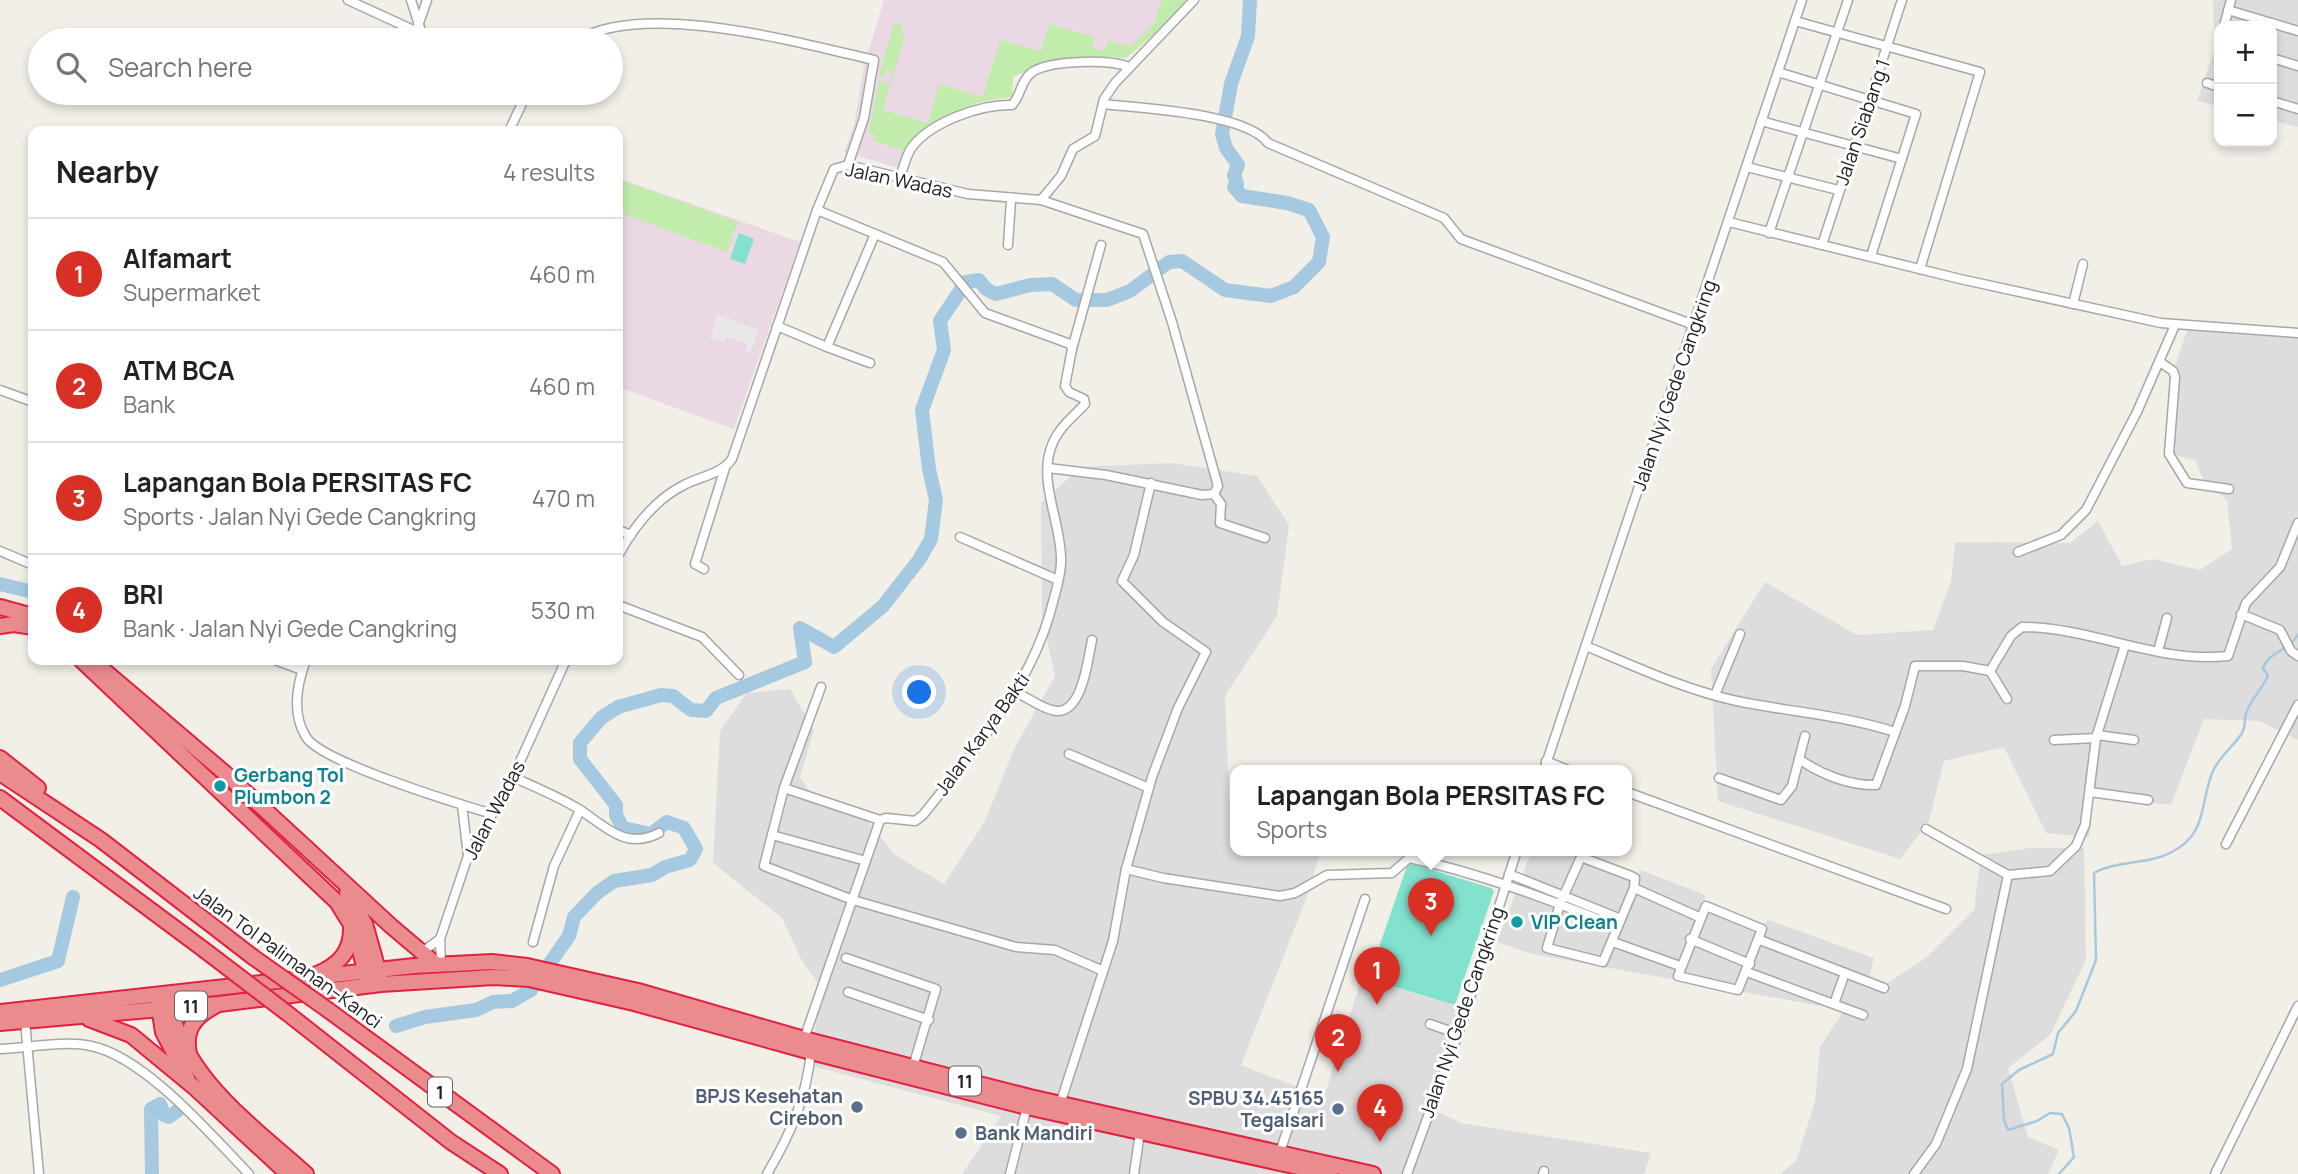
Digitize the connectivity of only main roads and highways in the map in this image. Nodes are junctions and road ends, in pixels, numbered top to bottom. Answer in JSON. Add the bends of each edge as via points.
{"nodes":[{"id":1,"x":0,"y":607,"type":"edge"},
{"id":2,"x":28,"y":615,"type":"edge"},
{"id":3,"x":0,"y":626,"type":"edge"},
{"id":4,"x":28,"y":626,"type":"edge"},
{"id":5,"x":86,"y":665,"type":"edge"},
{"id":6,"x":98,"y":665,"type":"edge"},
{"id":7,"x":0,"y":758,"type":"edge"},
{"id":8,"x":0,"y":773,"type":"edge"},
{"id":9,"x":0,"y":798,"type":"edge"},
{"id":10,"x":102,"y":840,"type":"junction"},
{"id":11,"x":337,"y":877,"type":"junction"},
{"id":12,"x":351,"y":921,"type":"junction"},
{"id":13,"x":439,"y":964,"type":"junction"},
{"id":14,"x":532,"y":973,"type":"junction"},
{"id":15,"x":374,"y":978,"type":"junction"},
{"id":16,"x":443,"y":980,"type":"junction"},
{"id":17,"x":303,"y":981,"type":"junction"},
{"id":18,"x":164,"y":1001,"type":"junction"},
{"id":19,"x":219,"y":1004,"type":"junction"},
{"id":20,"x":0,"y":1012,"type":"edge"},
{"id":21,"x":77,"y":1016,"type":"junction"},
{"id":22,"x":0,"y":1023,"type":"edge"},
{"id":23,"x":808,"y":1045,"type":"junction"},
{"id":24,"x":191,"y":1061,"type":"junction"},
{"id":25,"x":194,"y":1087,"type":"junction"},
{"id":26,"x":1029,"y":1102,"type":"junction"},
{"id":27,"x":451,"y":1142,"type":"junction"},
{"id":28,"x":288,"y":1174,"type":"edge"},
{"id":29,"x":306,"y":1174,"type":"edge"},
{"id":30,"x":493,"y":1174,"type":"edge"},
{"id":31,"x":500,"y":1174,"type":"edge"},
{"id":32,"x":552,"y":1174,"type":"edge"},
{"id":33,"x":1330,"y":1174,"type":"edge"},
{"id":34,"x":1373,"y":1174,"type":"edge"}],
"edges":[{"from":1,"to":2,"type":"highway"},
{"from":3,"to":4,"type":"highway"},
{"from":5,"to":12,"type":"highway","via":[[320,883]]},
{"from":6,"to":11,"type":"highway"},
{"from":7,"to":10,"type":"highway"},
{"from":8,"to":10,"type":"highway","name":"Jalan Tol Palimanan–Kanci","number":"1"},
{"from":9,"to":27,"type":"highway","number":"1","bridge":true,"via":[[203,948]]},
{"from":10,"to":32,"type":"highway","name":"Jalan Tol Palimanan–Kanci","number":"1","bridge":true,"via":[[253,957]]},
{"from":11,"to":13,"type":"highway"},
{"from":11,"to":15,"type":"highway","via":[[365,923]]},
{"from":12,"to":15,"type":"highway"},
{"from":12,"to":17,"type":"highway","via":[[351,941],[344,956]]},
{"from":13,"to":14,"type":"highway","number":"11","via":[[492,962]]},
{"from":13,"to":15,"type":"highway","number":"11"},
{"from":13,"to":16,"type":"highway"},
{"from":14,"to":16,"type":"highway","number":"11"},
{"from":14,"to":23,"type":"highway","number":"11","via":[[548,983]]},
{"from":14,"to":23,"type":"highway","number":"11","via":[[560,972],[638,991]]},
{"from":15,"to":16,"type":"highway","number":"11"},
{"from":15,"to":17,"type":"highway","number":"11"},
{"from":15,"to":19,"type":"highway","number":"11"},
{"from":17,"to":18,"type":"highway","number":"11"},
{"from":18,"to":19,"type":"highway","number":"11"},
{"from":18,"to":20,"type":"highway","number":"11"},
{"from":18,"to":21,"type":"highway","number":"11"},
{"from":18,"to":24,"type":"highway"},
{"from":18,"to":25,"type":"highway","via":[[163,1032]]},
{"from":19,"to":24,"type":"highway","via":[[191,1024],[187,1043]]},
{"from":21,"to":22,"type":"highway","number":"11"},
{"from":21,"to":25,"type":"highway","via":[[131,1035]]},
{"from":23,"to":26,"type":"highway","number":"11"},
{"from":24,"to":29,"type":"highway"},
{"from":25,"to":28,"type":"highway"},
{"from":26,"to":33,"type":"highway","number":"11"},
{"from":26,"to":34,"type":"highway","number":"11","via":[[1060,1104]]},
{"from":27,"to":30,"type":"highway"},
{"from":27,"to":31,"type":"highway","number":"1"}]}
